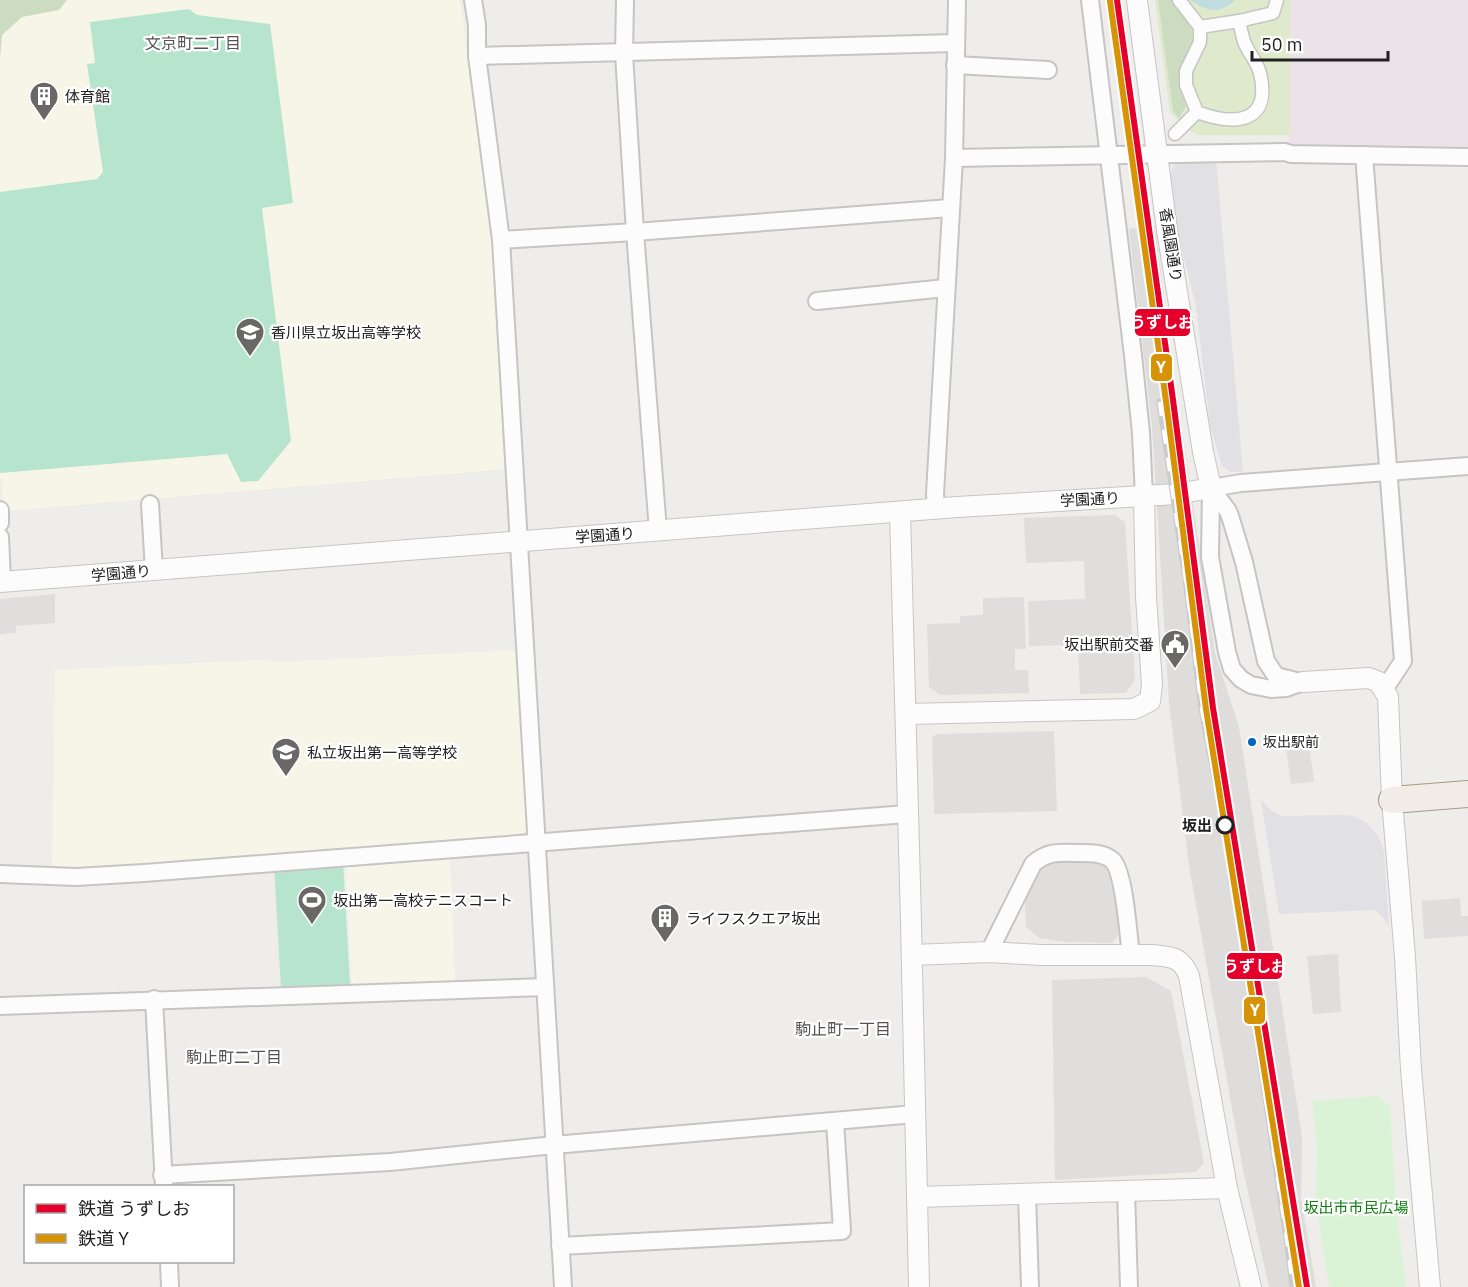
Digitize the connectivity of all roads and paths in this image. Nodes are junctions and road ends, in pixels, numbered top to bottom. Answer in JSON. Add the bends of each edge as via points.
{"nodes":[{"id":1,"x":473,"y":0,"type":"edge"},
{"id":2,"x":625,"y":0,"type":"edge"},
{"id":3,"x":957,"y":0,"type":"edge"},
{"id":4,"x":1090,"y":0,"type":"edge"},
{"id":5,"x":1137,"y":0,"type":"edge"},
{"id":6,"x":1179,"y":0,"type":"edge"},
{"id":7,"x":1277,"y":0,"type":"edge"},
{"id":8,"x":1239,"y":21,"type":"junction"},
{"id":9,"x":1200,"y":27,"type":"junction"},
{"id":10,"x":955,"y":42,"type":"junction"},
{"id":11,"x":624,"y":54,"type":"junction"},
{"id":12,"x":477,"y":57,"type":"junction"},
{"id":13,"x":955,"y":65,"type":"junction"},
{"id":14,"x":1048,"y":70,"type":"dead end"},
{"id":15,"x":1197,"y":112,"type":"junction"},
{"id":16,"x":1175,"y":134,"type":"dead end"},
{"id":17,"x":1157,"y":153,"type":"junction"},
{"id":18,"x":1109,"y":154,"type":"junction"},
{"id":19,"x":1364,"y":155,"type":"junction"},
{"id":20,"x":1468,"y":157,"type":"edge"},
{"id":21,"x":954,"y":158,"type":"junction"},
{"id":22,"x":950,"y":208,"type":"junction"},
{"id":23,"x":635,"y":232,"type":"junction"},
{"id":24,"x":501,"y":240,"type":"junction"},
{"id":25,"x":946,"y":288,"type":"junction"},
{"id":26,"x":817,"y":301,"type":"dead end"},
{"id":27,"x":1468,"y":466,"type":"edge"},
{"id":28,"x":1390,"y":472,"type":"junction"},
{"id":29,"x":1211,"y":488,"type":"junction"},
{"id":30,"x":1144,"y":496,"type":"junction"},
{"id":31,"x":150,"y":504,"type":"dead end"},
{"id":32,"x":936,"y":508,"type":"junction"},
{"id":33,"x":0,"y":510,"type":"edge"},
{"id":34,"x":900,"y":512,"type":"junction"},
{"id":35,"x":0,"y":523,"type":"edge"},
{"id":36,"x":658,"y":531,"type":"junction"},
{"id":37,"x":0,"y":537,"type":"edge"},
{"id":38,"x":520,"y":542,"type":"junction"},
{"id":39,"x":154,"y":570,"type":"junction"},
{"id":40,"x":1,"y":582,"type":"edge"},
{"id":41,"x":1303,"y":682,"type":"junction"},
{"id":42,"x":1385,"y":688,"type":"junction"},
{"id":43,"x":906,"y":714,"type":"junction"},
{"id":44,"x":1468,"y":794,"type":"edge"},
{"id":45,"x":1392,"y":800,"type":"junction"},
{"id":46,"x":907,"y":814,"type":"junction"},
{"id":47,"x":535,"y":842,"type":"junction"},
{"id":48,"x":0,"y":874,"type":"edge"},
{"id":49,"x":989,"y":952,"type":"junction"},
{"id":50,"x":912,"y":955,"type":"junction"},
{"id":51,"x":1131,"y":955,"type":"junction"},
{"id":52,"x":545,"y":987,"type":"junction"},
{"id":53,"x":154,"y":999,"type":"junction"},
{"id":54,"x":0,"y":1006,"type":"edge"},
{"id":55,"x":915,"y":1114,"type":"junction"},
{"id":56,"x":835,"y":1121,"type":"junction"},
{"id":57,"x":554,"y":1145,"type":"junction"},
{"id":58,"x":163,"y":1181,"type":"edge"},
{"id":59,"x":1227,"y":1188,"type":"junction"},
{"id":60,"x":1126,"y":1191,"type":"junction"},
{"id":61,"x":1027,"y":1194,"type":"junction"},
{"id":62,"x":917,"y":1197,"type":"junction"},
{"id":63,"x":560,"y":1246,"type":"junction"},
{"id":64,"x":169,"y":1263,"type":"edge"},
{"id":65,"x":170,"y":1287,"type":"edge"},
{"id":66,"x":563,"y":1287,"type":"edge"},
{"id":67,"x":919,"y":1287,"type":"edge"},
{"id":68,"x":1030,"y":1287,"type":"edge"},
{"id":69,"x":1129,"y":1287,"type":"edge"},
{"id":70,"x":1251,"y":1287,"type":"edge"},
{"id":71,"x":1430,"y":1287,"type":"edge"}],
"edges":[{"from":1,"to":12,"type":"street"},
{"from":2,"to":11,"type":"street"},
{"from":3,"to":10,"type":"street"},
{"from":4,"to":18,"type":"street"},
{"from":5,"to":17,"type":"street","name":"香風園通り"},
{"from":6,"to":9,"type":"street"},
{"from":7,"to":8,"type":"street","via":[[1273,12]]},
{"from":8,"to":9,"type":"street"},
{"from":8,"to":15,"type":"street","via":[[1244,42],[1259,70],[1263,91],[1259,108],[1250,117],[1231,120]]},
{"from":9,"to":15,"type":"street","via":[[1200,42],[1186,71],[1186,85]]},
{"from":10,"to":11,"type":"street"},
{"from":10,"to":13,"type":"street"},
{"from":11,"to":12,"type":"street"},
{"from":11,"to":23,"type":"street"},
{"from":12,"to":24,"type":"street"},
{"from":13,"to":14,"type":"street"},
{"from":13,"to":21,"type":"street"},
{"from":15,"to":16,"type":"street"},
{"from":17,"to":18,"type":"street"},
{"from":17,"to":19,"type":"street"},
{"from":17,"to":29,"type":"street","name":"香風園通り"},
{"from":18,"to":21,"type":"street"},
{"from":18,"to":30,"type":"street"},
{"from":19,"to":20,"type":"street"},
{"from":19,"to":28,"type":"street"},
{"from":21,"to":22,"type":"street"},
{"from":22,"to":23,"type":"street"},
{"from":22,"to":25,"type":"street"},
{"from":23,"to":24,"type":"street"},
{"from":23,"to":36,"type":"street"},
{"from":24,"to":38,"type":"street"},
{"from":25,"to":26,"type":"street"},
{"from":25,"to":32,"type":"street"},
{"from":27,"to":28,"type":"street"},
{"from":28,"to":29,"type":"street"},
{"from":28,"to":42,"type":"street","via":[[1403,661]]},
{"from":29,"to":30,"type":"street","name":"学園通り"},
{"from":29,"to":41,"type":"street","via":[[1230,516],[1266,661],[1276,676]]},
{"from":29,"to":41,"type":"street","via":[[1210,557],[1232,669],[1251,685],[1278,688]]},
{"from":30,"to":32,"type":"street","name":"学園通り"},
{"from":30,"to":43,"type":"street","via":[[1150,701],[1134,709]]},
{"from":31,"to":39,"type":"street"},
{"from":32,"to":34,"type":"street","name":"学園通り"},
{"from":33,"to":35,"type":"street"},
{"from":34,"to":36,"type":"street","name":"学園通り"},
{"from":34,"to":43,"type":"street"},
{"from":36,"to":38,"type":"street","name":"学園通り"},
{"from":37,"to":40,"type":"street"},
{"from":38,"to":39,"type":"street","name":"学園通り"},
{"from":38,"to":47,"type":"street"},
{"from":39,"to":40,"type":"street","name":"学園通り"},
{"from":41,"to":42,"type":"street","via":[[1369,678]]},
{"from":42,"to":45,"type":"street"},
{"from":43,"to":46,"type":"street"},
{"from":44,"to":45,"type":"main road"},
{"from":45,"to":71,"type":"street"},
{"from":46,"to":47,"type":"street"},
{"from":46,"to":50,"type":"street"},
{"from":47,"to":48,"type":"street","via":[[144,873],[76,877]]},
{"from":47,"to":52,"type":"street"},
{"from":49,"to":50,"type":"street"},
{"from":49,"to":51,"type":"street"},
{"from":49,"to":51,"type":"street","via":[[1033,864],[1054,852],[1100,854],[1118,868]]},
{"from":50,"to":55,"type":"street"},
{"from":51,"to":59,"type":"street","via":[[1169,956],[1185,966]]},
{"from":52,"to":53,"type":"street"},
{"from":52,"to":57,"type":"street"},
{"from":53,"to":54,"type":"street"},
{"from":53,"to":58,"type":"street"},
{"from":55,"to":56,"type":"street"},
{"from":55,"to":62,"type":"street"},
{"from":56,"to":57,"type":"street"},
{"from":56,"to":63,"type":"street","via":[[842,1231]]},
{"from":57,"to":58,"type":"street"},
{"from":57,"to":63,"type":"street"},
{"from":59,"to":60,"type":"street"},
{"from":59,"to":70,"type":"street"},
{"from":60,"to":61,"type":"street"},
{"from":60,"to":69,"type":"street"},
{"from":61,"to":62,"type":"street"},
{"from":61,"to":68,"type":"street"},
{"from":62,"to":67,"type":"street"},
{"from":63,"to":66,"type":"street"},
{"from":64,"to":65,"type":"street"}]}
